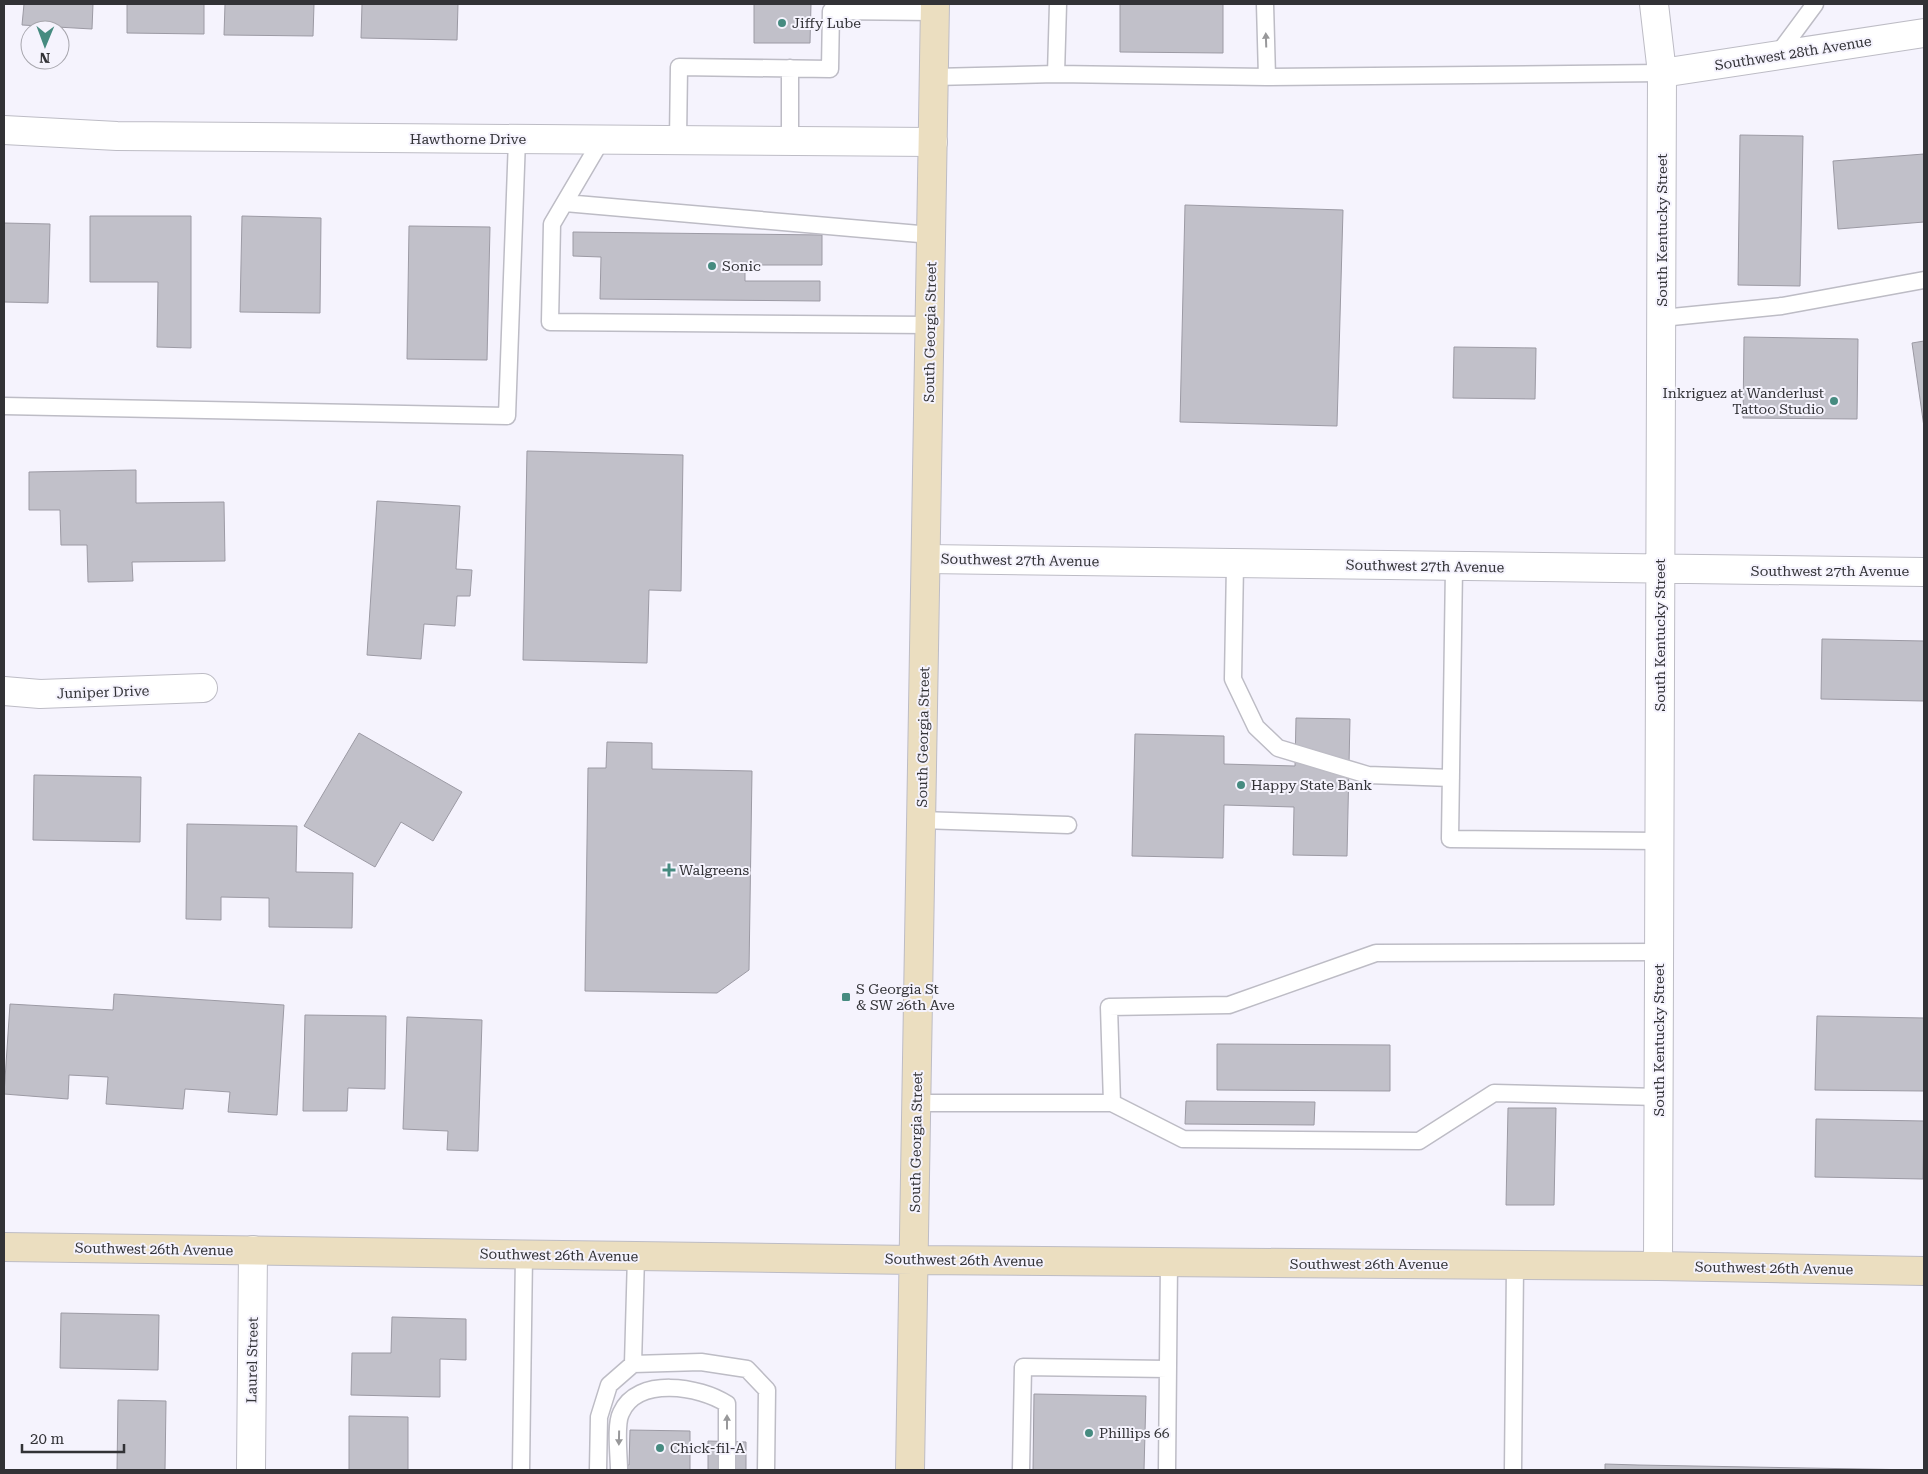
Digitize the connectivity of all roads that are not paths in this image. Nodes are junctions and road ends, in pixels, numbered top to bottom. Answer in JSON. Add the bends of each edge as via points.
{"nodes":[{"id":1,"x":1058,"y":4,"type":"edge"},
{"id":2,"x":1265,"y":4,"type":"edge"},
{"id":3,"x":1654,"y":4,"type":"edge"},
{"id":4,"x":1816,"y":4,"type":"edge"},
{"id":5,"x":935,"y":8,"type":"edge"},
{"id":6,"x":1924,"y":34,"type":"edge"},
{"id":7,"x":1778,"y":54,"type":"junction"},
{"id":8,"x":790,"y":68,"type":"junction"},
{"id":9,"x":1662,"y":73,"type":"junction"},
{"id":10,"x":1056,"y":74,"type":"junction"},
{"id":11,"x":934,"y":77,"type":"junction"},
{"id":12,"x":1267,"y":77,"type":"junction"},
{"id":13,"x":4,"y":130,"type":"edge"},
{"id":14,"x":517,"y":139,"type":"junction"},
{"id":15,"x":602,"y":139,"type":"junction"},
{"id":16,"x":678,"y":140,"type":"junction"},
{"id":17,"x":790,"y":141,"type":"junction"},
{"id":18,"x":933,"y":142,"type":"junction"},
{"id":19,"x":565,"y":203,"type":"junction"},
{"id":20,"x":931,"y":235,"type":"junction"},
{"id":21,"x":1924,"y":280,"type":"edge"},
{"id":22,"x":1662,"y":318,"type":"junction"},
{"id":23,"x":930,"y":325,"type":"junction"},
{"id":24,"x":4,"y":406,"type":"edge"},
{"id":25,"x":926,"y":559,"type":"junction"},
{"id":26,"x":1235,"y":564,"type":"junction"},
{"id":27,"x":1454,"y":567,"type":"junction"},
{"id":28,"x":1660,"y":570,"type":"junction"},
{"id":29,"x":1924,"y":572,"type":"edge"},
{"id":30,"x":203,"y":688,"type":"dead end"},
{"id":31,"x":4,"y":691,"type":"edge"},
{"id":32,"x":1451,"y":778,"type":"junction"},
{"id":33,"x":921,"y":820,"type":"junction"},
{"id":34,"x":1068,"y":825,"type":"dead end"},
{"id":35,"x":1660,"y":842,"type":"junction"},
{"id":36,"x":1659,"y":952,"type":"junction"},
{"id":37,"x":1659,"y":1097,"type":"junction"},
{"id":38,"x":916,"y":1103,"type":"junction"},
{"id":39,"x":1112,"y":1103,"type":"junction"},
{"id":40,"x":4,"y":1247,"type":"edge"},
{"id":41,"x":253,"y":1250,"type":"junction"},
{"id":42,"x":524,"y":1254,"type":"junction"},
{"id":43,"x":636,"y":1256,"type":"junction"},
{"id":44,"x":914,"y":1260,"type":"junction"},
{"id":45,"x":1169,"y":1262,"type":"junction"},
{"id":46,"x":1515,"y":1265,"type":"junction"},
{"id":47,"x":1658,"y":1266,"type":"junction"},
{"id":48,"x":1924,"y":1271,"type":"edge"},
{"id":49,"x":633,"y":1364,"type":"junction"},
{"id":50,"x":1168,"y":1369,"type":"junction"},
{"id":51,"x":251,"y":1470,"type":"edge"},
{"id":52,"x":522,"y":1470,"type":"edge"},
{"id":53,"x":598,"y":1470,"type":"edge"},
{"id":54,"x":619,"y":1470,"type":"edge"},
{"id":55,"x":727,"y":1470,"type":"edge"},
{"id":56,"x":766,"y":1470,"type":"edge"},
{"id":57,"x":910,"y":1470,"type":"edge"},
{"id":58,"x":1021,"y":1470,"type":"edge"},
{"id":59,"x":1168,"y":1470,"type":"edge"},
{"id":60,"x":1513,"y":1470,"type":"edge"}],
"edges":[{"from":1,"to":10,"type":"lane"},
{"from":12,"to":2,"type":"lane","one_way":true},
{"from":3,"to":9,"type":"street","name":"South Kentucky Street"},
{"from":4,"to":7,"type":"lane"},
{"from":5,"to":8,"type":"lane","via":[[831,11],[830,69]]},
{"from":5,"to":11,"type":"main road","name":"South Georgia Street"},
{"from":6,"to":7,"type":"street","name":"Southwest 28th Avenue"},
{"from":7,"to":9,"type":"street","name":"Southwest 28th Avenue"},
{"from":8,"to":16,"type":"lane","via":[[679,66]]},
{"from":8,"to":17,"type":"lane"},
{"from":9,"to":12,"type":"lane"},
{"from":9,"to":22,"type":"street","name":"South Kentucky Street"},
{"from":10,"to":11,"type":"lane"},
{"from":10,"to":12,"type":"lane"},
{"from":11,"to":18,"type":"main road","name":"South Georgia Street"},
{"from":13,"to":14,"type":"street","name":"Hawthorne Drive","via":[[117,136]]},
{"from":14,"to":15,"type":"street","name":"Hawthorne Drive"},
{"from":14,"to":24,"type":"lane","via":[[506,416]]},
{"from":15,"to":16,"type":"street","name":"Hawthorne Drive"},
{"from":15,"to":19,"type":"lane"},
{"from":16,"to":17,"type":"street","name":"Hawthorne Drive"},
{"from":17,"to":18,"type":"street","name":"Hawthorne Drive"},
{"from":18,"to":20,"type":"main road","name":"South Georgia Street"},
{"from":19,"to":20,"type":"lane"},
{"from":19,"to":23,"type":"lane","via":[[552,224],[550,322]]},
{"from":20,"to":23,"type":"main road","name":"South Georgia Street"},
{"from":21,"to":22,"type":"lane","via":[[1782,306]]},
{"from":22,"to":28,"type":"street","name":"South Kentucky Street"},
{"from":23,"to":25,"type":"main road","name":"South Georgia Street"},
{"from":25,"to":26,"type":"street","name":"Southwest 27th Avenue"},
{"from":25,"to":33,"type":"main road","name":"South Georgia Street"},
{"from":26,"to":27,"type":"street","name":"Southwest 27th Avenue"},
{"from":26,"to":32,"type":"lane","via":[[1233,679],[1256,727],[1278,748],[1368,775]]},
{"from":27,"to":28,"type":"street","name":"Southwest 27th Avenue"},
{"from":27,"to":32,"type":"lane"},
{"from":28,"to":29,"type":"street","name":"Southwest 27th Avenue"},
{"from":28,"to":35,"type":"street","name":"South Kentucky Street"},
{"from":30,"to":31,"type":"street","name":"Juniper Drive","via":[[40,694]]},
{"from":32,"to":35,"type":"lane","via":[[1450,839]]},
{"from":33,"to":34,"type":"lane"},
{"from":33,"to":38,"type":"main road","name":"South Georgia Street"},
{"from":35,"to":36,"type":"street","name":"South Kentucky Street"},
{"from":36,"to":37,"type":"street","name":"South Kentucky Street"},
{"from":36,"to":39,"type":"lane","via":[[1376,953],[1228,1005],[1110,1007]]},
{"from":37,"to":39,"type":"lane","via":[[1494,1093],[1419,1141],[1183,1139]]},
{"from":37,"to":47,"type":"street","name":"South Kentucky Street"},
{"from":38,"to":39,"type":"lane"},
{"from":38,"to":44,"type":"main road","name":"South Georgia Street"},
{"from":40,"to":41,"type":"main road","name":"Southwest 26th Avenue"},
{"from":41,"to":42,"type":"main road","name":"Southwest 26th Avenue"},
{"from":41,"to":51,"type":"street","name":"Laurel Street"},
{"from":42,"to":43,"type":"main road","name":"Southwest 26th Avenue"},
{"from":42,"to":52,"type":"lane"},
{"from":43,"to":44,"type":"main road","name":"Southwest 26th Avenue"},
{"from":43,"to":49,"type":"lane"},
{"from":44,"to":45,"type":"main road","name":"Southwest 26th Avenue"},
{"from":44,"to":57,"type":"main road","name":"South Georgia Street"},
{"from":45,"to":46,"type":"main road","name":"Southwest 26th Avenue"},
{"from":45,"to":50,"type":"lane"},
{"from":46,"to":47,"type":"main road","name":"Southwest 26th Avenue"},
{"from":46,"to":60,"type":"lane"},
{"from":47,"to":48,"type":"main road","name":"Southwest 26th Avenue"},
{"from":49,"to":53,"type":"lane","via":[[609,1385],[599,1417]]},
{"from":49,"to":56,"type":"lane","via":[[701,1362],[747,1369],[767,1390]]},
{"from":50,"to":58,"type":"lane","via":[[1023,1367]]},
{"from":50,"to":59,"type":"lane"},
{"from":55,"to":54,"type":"lane","one_way":true,"via":[[727,1404],[713,1395],[654,1388],[633,1396],[620,1413]]}]}
